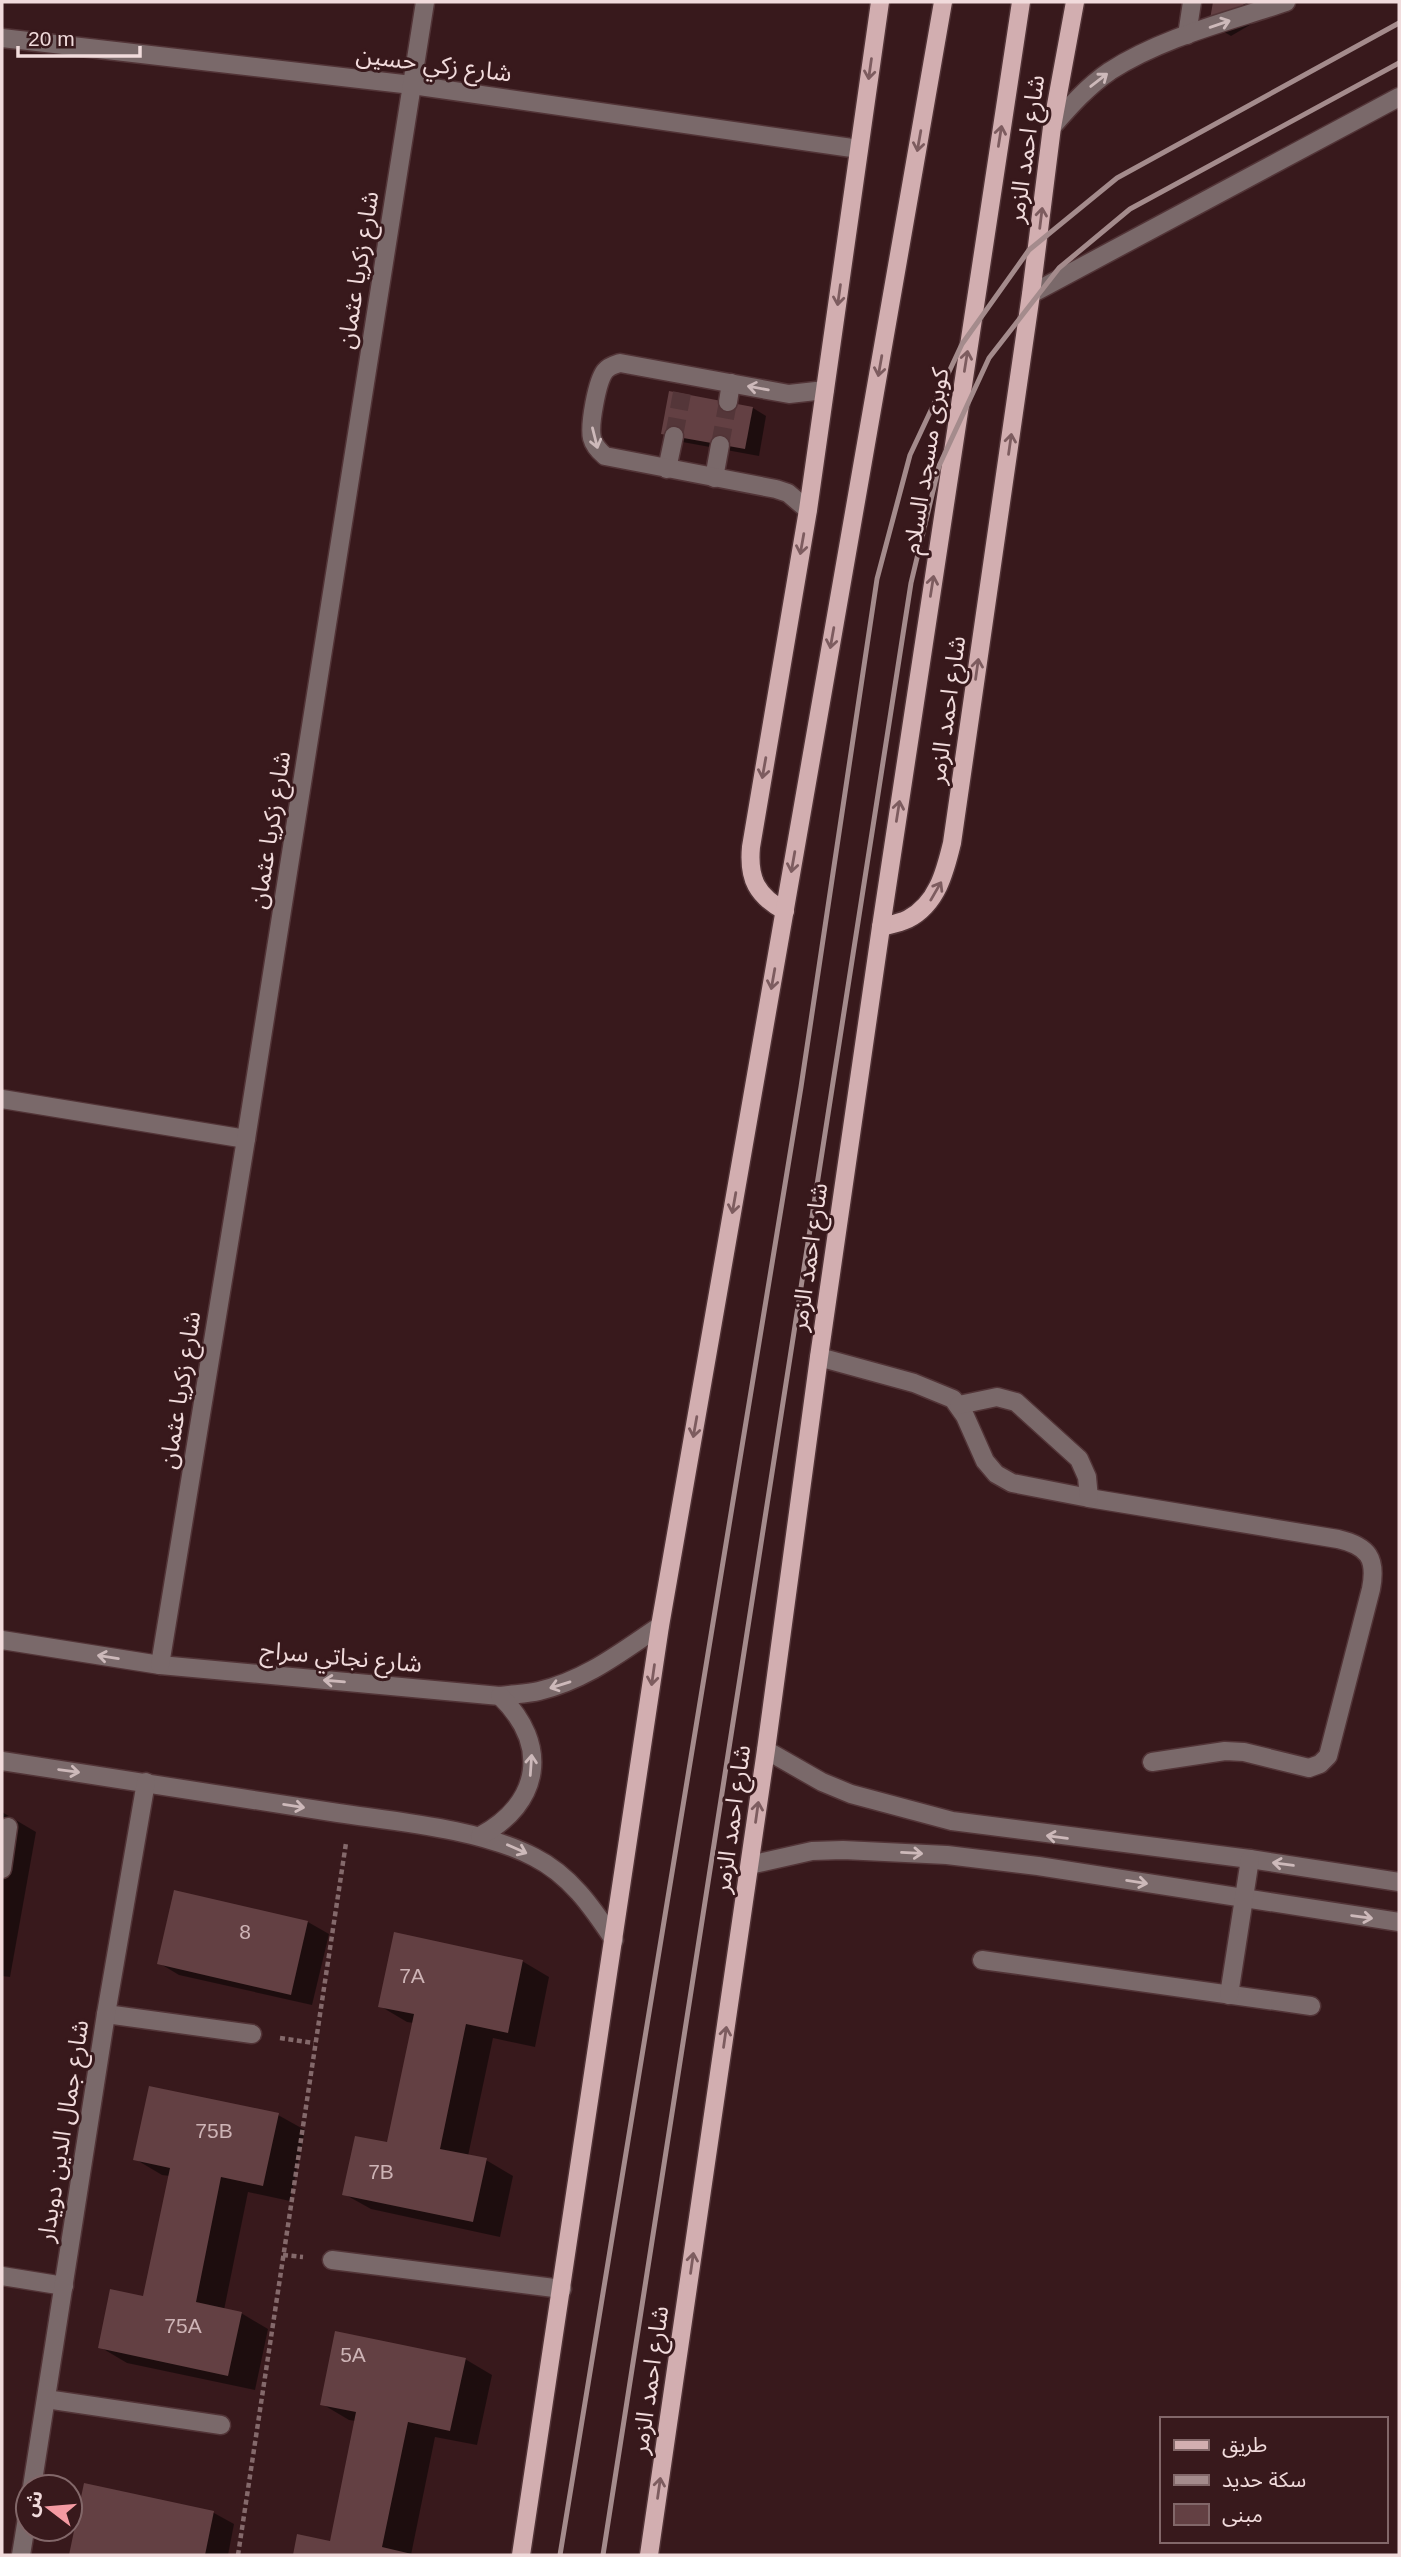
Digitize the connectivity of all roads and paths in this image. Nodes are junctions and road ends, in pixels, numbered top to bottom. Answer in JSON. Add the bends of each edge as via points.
{"nodes":[{"id":1,"x":425,"y":2,"type":"edge"},
{"id":2,"x":880,"y":2,"type":"edge"},
{"id":3,"x":943,"y":2,"type":"edge"},
{"id":4,"x":1021,"y":2,"type":"edge"},
{"id":5,"x":1075,"y":2,"type":"edge"},
{"id":6,"x":1192,"y":2,"type":"edge"},
{"id":7,"x":1286,"y":2,"type":"edge"},
{"id":8,"x":1187,"y":35,"type":"junction"},
{"id":9,"x":2,"y":38,"type":"edge"},
{"id":10,"x":412,"y":85,"type":"junction"},
{"id":11,"x":1399,"y":97,"type":"edge"},
{"id":12,"x":1052,"y":127,"type":"junction"},
{"id":13,"x":859,"y":149,"type":"junction"},
{"id":14,"x":1031,"y":293,"type":"junction"},
{"id":15,"x":731,"y":383,"type":"junction"},
{"id":16,"x":825,"y":390,"type":"junction"},
{"id":17,"x":728,"y":402,"type":"tunnel mouth"},
{"id":18,"x":674,"y":436,"type":"tunnel mouth"},
{"id":19,"x":720,"y":445,"type":"tunnel mouth"},
{"id":20,"x":667,"y":469,"type":"junction"},
{"id":21,"x":714,"y":478,"type":"junction"},
{"id":22,"x":808,"y":510,"type":"junction"},
{"id":23,"x":785,"y":911,"type":"junction"},
{"id":24,"x":881,"y":927,"type":"junction"},
{"id":25,"x":2,"y":1099,"type":"edge"},
{"id":26,"x":246,"y":1139,"type":"junction"},
{"id":27,"x":819,"y":1357,"type":"junction"},
{"id":28,"x":959,"y":1405,"type":"junction"},
{"id":29,"x":1089,"y":1498,"type":"junction"},
{"id":30,"x":660,"y":1626,"type":"junction"},
{"id":31,"x":2,"y":1640,"type":"edge"},
{"id":32,"x":160,"y":1665,"type":"junction"},
{"id":33,"x":500,"y":1696,"type":"junction"},
{"id":34,"x":766,"y":1750,"type":"junction"},
{"id":35,"x":2,"y":1761,"type":"edge"},
{"id":36,"x":1152,"y":1762,"type":"dead end"},
{"id":37,"x":146,"y":1782,"type":"junction"},
{"id":38,"x":350,"y":1815,"type":"junction"},
{"id":39,"x":8,"y":1827,"type":"dead end"},
{"id":40,"x":480,"y":1836,"type":"junction"},
{"id":41,"x":1250,"y":1859,"type":"junction"},
{"id":42,"x":750,"y":1865,"type":"junction"},
{"id":43,"x":2,"y":1868,"type":"edge"},
{"id":44,"x":1399,"y":1882,"type":"edge"},
{"id":45,"x":1244,"y":1899,"type":"junction"},
{"id":46,"x":1399,"y":1922,"type":"edge"},
{"id":47,"x":614,"y":1940,"type":"junction"},
{"id":48,"x":982,"y":1961,"type":"dead end"},
{"id":49,"x":1229,"y":1995,"type":"junction"},
{"id":50,"x":1311,"y":2006,"type":"dead end"},
{"id":51,"x":106,"y":2014,"type":"junction"},
{"id":52,"x":252,"y":2035,"type":"dead end"},
{"id":53,"x":331,"y":2260,"type":"dead end"},
{"id":54,"x":2,"y":2276,"type":"edge"},
{"id":55,"x":64,"y":2286,"type":"junction"},
{"id":56,"x":562,"y":2289,"type":"junction"},
{"id":57,"x":46,"y":2399,"type":"junction"},
{"id":58,"x":221,"y":2425,"type":"dead end"},
{"id":59,"x":34,"y":2473,"type":"edge"},
{"id":60,"x":238,"y":2555,"type":"edge"},
{"id":61,"x":521,"y":2555,"type":"edge"},
{"id":62,"x":649,"y":2555,"type":"edge"}],
"edges":[{"from":1,"to":10,"type":"street","name":"شارع زكريا عثمان"},
{"from":2,"to":13,"type":"main road","one_way":true},
{"from":3,"to":23,"type":"main road","one_way":true},
{"from":24,"to":4,"type":"main road","name":"كوبرى مسجد السلام","one_way":true},
{"from":5,"to":12,"type":"main road","name":"شارع احمد الزمر"},
{"from":6,"to":8,"type":"street"},
{"from":8,"to":7,"type":"street","one_way":true},
{"from":12,"to":8,"type":"street","one_way":true,"via":[[1109,72]]},
{"from":9,"to":10,"type":"street","name":"شارع زكي حسين"},
{"from":10,"to":13,"type":"street","name":"شارع زكي حسين"},
{"from":10,"to":26,"type":"street","name":"شارع زكريا عثمان"},
{"from":11,"to":14,"type":"street"},
{"from":14,"to":12,"type":"main road","name":"شارع احمد الزمر","one_way":true},
{"from":13,"to":16,"type":"main road","one_way":true},
{"from":24,"to":14,"type":"main road","name":"شارع احمد الزمر","one_way":true,"via":[[909,919],[931,901],[944,876],[952,843]]},
{"from":16,"to":15,"type":"street","one_way":true,"via":[[789,394]]},
{"from":15,"to":17,"type":"street"},
{"from":15,"to":20,"type":"street","one_way":true,"via":[[684,384],[620,363],[610,366],[599,383],[593,441],[614,460]]},
{"from":16,"to":22,"type":"main road"},
{"from":18,"to":20,"type":"street"},
{"from":19,"to":21,"type":"street"},
{"from":20,"to":21,"type":"street"},
{"from":21,"to":22,"type":"street","via":[[776,489]]},
{"from":22,"to":23,"type":"main road","one_way":true,"via":[[749,862],[759,891]]},
{"from":23,"to":30,"type":"main road","one_way":true},
{"from":24,"to":27,"type":"main road","name":"شارع احمد الزمر"},
{"from":25,"to":26,"type":"street"},
{"from":26,"to":32,"type":"street","name":"شارع زكريا عثمان"},
{"from":27,"to":28,"type":"street","via":[[914,1383],[943,1393]]},
{"from":27,"to":34,"type":"main road","name":"شارع احمد الزمر"},
{"from":28,"to":29,"type":"street","via":[[976,1446],[996,1474],[1012,1483]]},
{"from":28,"to":29,"type":"street","via":[[997,1397],[1016,1402],[1079,1460],[1087,1476]]},
{"from":29,"to":36,"type":"street","via":[[1355,1543],[1368,1555],[1374,1571],[1328,1756],[1320,1765],[1309,1768],[1225,1751]]},
{"from":30,"to":33,"type":"street","name":"شارع نجاتي سراج","one_way":true,"via":[[572,1681],[537,1692]]},
{"from":30,"to":47,"type":"main road","one_way":true},
{"from":32,"to":31,"type":"street","name":"شارع نجاتي سراج","one_way":true},
{"from":33,"to":32,"type":"street","name":"شارع نجاتي سراج","one_way":true},
{"from":40,"to":33,"type":"street","one_way":true,"via":[[514,1811],[526,1793],[531,1772],[527,1730]]},
{"from":41,"to":34,"type":"street","one_way":true,"via":[[952,1821],[852,1794]]},
{"from":42,"to":34,"type":"main road","name":"شارع احمد الزمر","one_way":true},
{"from":35,"to":37,"type":"street","one_way":true},
{"from":37,"to":38,"type":"street","one_way":true},
{"from":37,"to":51,"type":"street","name":"شارع جمال الدين دويدار"},
{"from":38,"to":40,"type":"street"},
{"from":38,"to":60,"type":"path"},
{"from":39,"to":43,"type":"street"},
{"from":40,"to":47,"type":"street","one_way":true,"via":[[519,1849],[564,1877],[587,1900]]},
{"from":44,"to":41,"type":"street","one_way":true},
{"from":41,"to":45,"type":"street"},
{"from":42,"to":45,"type":"street","one_way":true,"via":[[843,1850],[947,1855]]},
{"from":62,"to":42,"type":"main road","name":"شارع احمد الزمر","one_way":true},
{"from":45,"to":46,"type":"street","one_way":true},
{"from":45,"to":49,"type":"street"},
{"from":47,"to":56,"type":"main road"},
{"from":48,"to":49,"type":"street"},
{"from":49,"to":50,"type":"street"},
{"from":51,"to":52,"type":"street"},
{"from":51,"to":55,"type":"street","name":"شارع جمال الدين دويدار"},
{"from":53,"to":56,"type":"street"},
{"from":54,"to":55,"type":"street"},
{"from":55,"to":57,"type":"street","name":"شارع جمال الدين دويدار"},
{"from":56,"to":61,"type":"main road"},
{"from":57,"to":58,"type":"street"},
{"from":57,"to":59,"type":"street","name":"شارع جمال الدين دويدار"}]}
